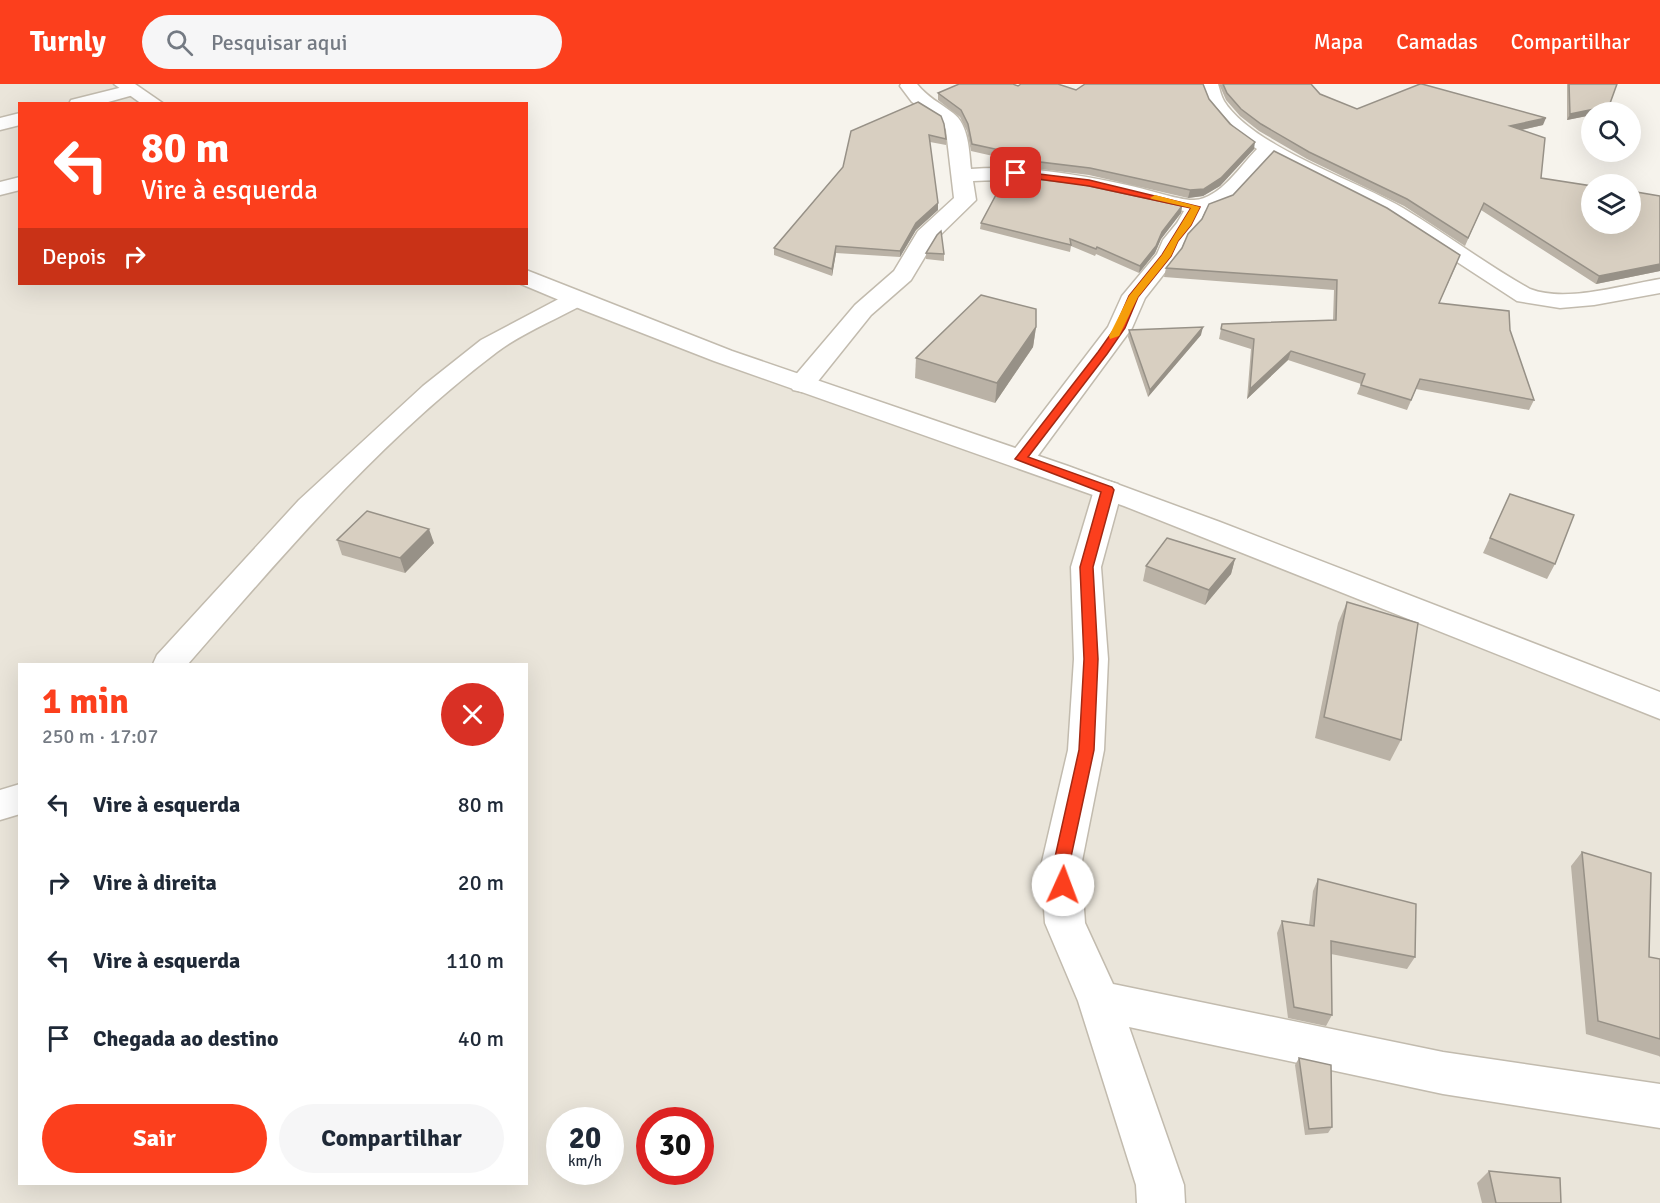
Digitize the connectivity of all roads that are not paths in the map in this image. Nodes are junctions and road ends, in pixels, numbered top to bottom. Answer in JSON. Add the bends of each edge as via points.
{"nodes":[{"id":1,"x":1209,"y":84,"type":"edge"},
{"id":2,"x":909,"y":86,"type":"dead end"},
{"id":3,"x":127,"y":87,"type":"edge"},
{"id":4,"x":84,"y":102,"type":"edge"},
{"id":5,"x":152,"y":102,"type":"edge"},
{"id":6,"x":18,"y":120,"type":"edge"},
{"id":7,"x":0,"y":124,"type":"edge"},
{"id":8,"x":1269,"y":148,"type":"junction"},
{"id":9,"x":962,"y":176,"type":"junction"},
{"id":10,"x":18,"y":184,"type":"edge"},
{"id":11,"x":0,"y":189,"type":"edge"},
{"id":12,"x":1196,"y":207,"type":"junction"},
{"id":13,"x":528,"y":278,"type":"edge"},
{"id":14,"x":1660,"y":286,"type":"edge"},
{"id":15,"x":576,"y":299,"type":"junction"},
{"id":16,"x":802,"y":384,"type":"junction"},
{"id":17,"x":1021,"y":459,"type":"junction"},
{"id":18,"x":1108,"y":490,"type":"junction"},
{"id":19,"x":170,"y":663,"type":"edge"},
{"id":20,"x":1660,"y":706,"type":"edge"},
{"id":21,"x":18,"y":800,"type":"edge"},
{"id":22,"x":0,"y":805,"type":"edge"},
{"id":23,"x":1099,"y":1001,"type":"junction"},
{"id":24,"x":1660,"y":1106,"type":"edge"},
{"id":25,"x":1161,"y":1203,"type":"edge"}],
"edges":[{"from":1,"to":8,"type":"street","via":[[1212,100],[1225,117]]},
{"from":2,"to":9,"type":"street","via":[[918,98],[949,118],[956,130]]},
{"from":3,"to":4,"type":"street"},
{"from":3,"to":5,"type":"street"},
{"from":6,"to":7,"type":"street"},
{"from":8,"to":12,"type":"street","via":[[1222,198]]},
{"from":8,"to":14,"type":"street","via":[[1380,204],[1527,297],[1567,300]]},
{"from":9,"to":12,"type":"street","via":[[996,172],[1037,174]]},
{"from":9,"to":16,"type":"street","via":[[965,200],[926,236],[903,275],[863,310]]},
{"from":10,"to":11,"type":"street"},
{"from":12,"to":17,"type":"street","via":[[1167,256],[1134,296],[1120,328]]},
{"from":13,"to":15,"type":"street"},
{"from":15,"to":16,"type":"street"},
{"from":15,"to":19,"type":"street","via":[[490,345],[432,392],[309,507]]},
{"from":16,"to":17,"type":"street"},
{"from":17,"to":18,"type":"street"},
{"from":18,"to":20,"type":"street"},
{"from":18,"to":23,"type":"street","via":[[1086,567],[1091,659],[1086,750],[1061,866],[1065,923]]},
{"from":21,"to":22,"type":"street"},
{"from":23,"to":24,"type":"street","via":[[1443,1073]]},
{"from":23,"to":25,"type":"street","via":[[1160,1185]]}]}
